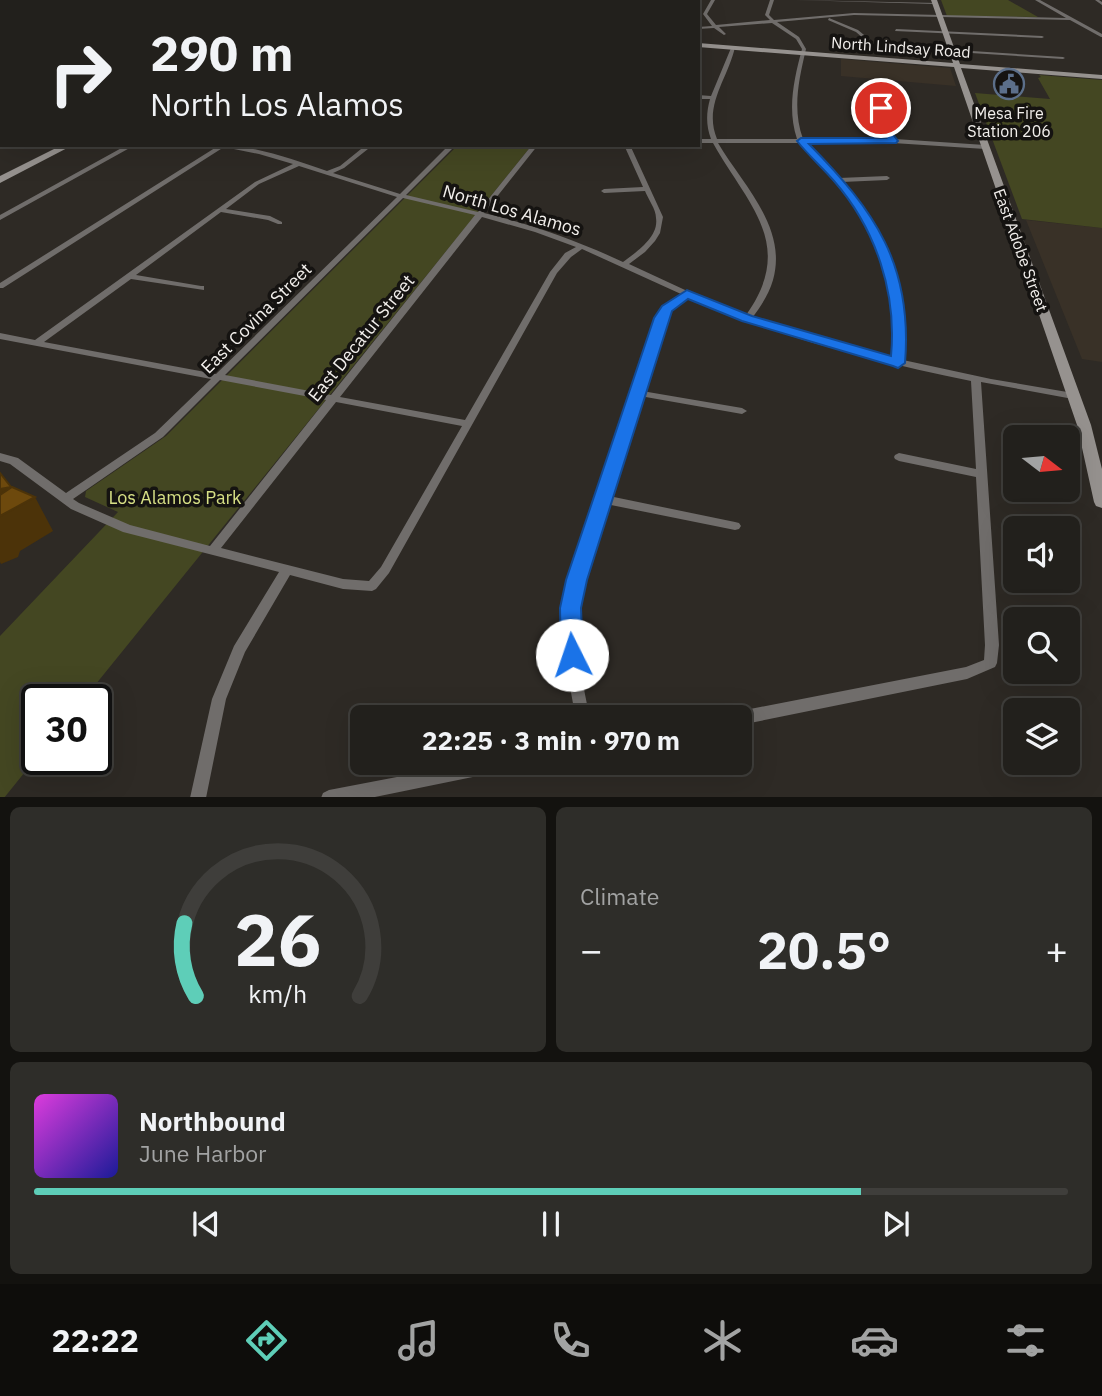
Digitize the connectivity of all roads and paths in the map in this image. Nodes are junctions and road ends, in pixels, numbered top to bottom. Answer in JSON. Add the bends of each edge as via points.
{"nodes":[{"id":1,"x":713,"y":0,"type":"edge"},
{"id":2,"x":772,"y":0,"type":"edge"},
{"id":3,"x":797,"y":0,"type":"edge"},
{"id":4,"x":875,"y":0,"type":"edge"},
{"id":5,"x":1037,"y":0,"type":"edge"},
{"id":6,"x":1097,"y":0,"type":"edge"},
{"id":7,"x":934,"y":1,"type":"edge"},
{"id":8,"x":1102,"y":4,"type":"edge"},
{"id":9,"x":825,"y":17,"type":"junction"},
{"id":10,"x":939,"y":17,"type":"junction"},
{"id":11,"x":1070,"y":19,"type":"junction"},
{"id":12,"x":776,"y":23,"type":"junction"},
{"id":13,"x":716,"y":27,"type":"junction"},
{"id":14,"x":700,"y":28,"type":"edge"},
{"id":15,"x":896,"y":30,"type":"dead end"},
{"id":16,"x":945,"y":33,"type":"junction"},
{"id":17,"x":724,"y":34,"type":"dead end"},
{"id":18,"x":1042,"y":37,"type":"dead end"},
{"id":19,"x":1102,"y":37,"type":"edge"},
{"id":20,"x":873,"y":44,"type":"dead end"},
{"id":21,"x":700,"y":45,"type":"edge"},
{"id":22,"x":733,"y":48,"type":"junction"},
{"id":23,"x":926,"y":49,"type":"dead end"},
{"id":24,"x":951,"y":51,"type":"junction"},
{"id":25,"x":803,"y":53,"type":"junction"},
{"id":26,"x":1063,"y":58,"type":"dead end"},
{"id":27,"x":956,"y":65,"type":"junction"},
{"id":28,"x":1102,"y":76,"type":"edge"},
{"id":29,"x":880,"y":93,"type":"dead end"},
{"id":30,"x":700,"y":97,"type":"edge"},
{"id":31,"x":713,"y":99,"type":"junction"},
{"id":32,"x":700,"y":141,"type":"edge"},
{"id":33,"x":714,"y":141,"type":"junction"},
{"id":34,"x":801,"y":141,"type":"junction"},
{"id":35,"x":893,"y":141,"type":"junction"},
{"id":36,"x":64,"y":147,"type":"edge"},
{"id":37,"x":128,"y":147,"type":"edge"},
{"id":38,"x":219,"y":147,"type":"edge"},
{"id":39,"x":234,"y":147,"type":"edge"},
{"id":40,"x":368,"y":147,"type":"edge"},
{"id":41,"x":451,"y":147,"type":"edge"},
{"id":42,"x":533,"y":147,"type":"edge"},
{"id":43,"x":628,"y":147,"type":"edge"},
{"id":44,"x":985,"y":147,"type":"junction"},
{"id":45,"x":300,"y":163,"type":"junction"},
{"id":46,"x":328,"y":173,"type":"junction"},
{"id":47,"x":887,"y":178,"type":"dead end"},
{"id":48,"x":0,"y":180,"type":"edge"},
{"id":49,"x":839,"y":180,"type":"junction"},
{"id":50,"x":648,"y":189,"type":"junction"},
{"id":51,"x":604,"y":191,"type":"dead end"},
{"id":52,"x":402,"y":196,"type":"junction"},
{"id":53,"x":219,"y":210,"type":"junction"},
{"id":54,"x":480,"y":215,"type":"junction"},
{"id":55,"x":0,"y":218,"type":"edge"},
{"id":56,"x":280,"y":223,"type":"dead end"},
{"id":57,"x":582,"y":246,"type":"junction"},
{"id":58,"x":623,"y":265,"type":"junction"},
{"id":59,"x":129,"y":276,"type":"junction"},
{"id":60,"x":0,"y":286,"type":"edge"},
{"id":61,"x":201,"y":288,"type":"dead end"},
{"id":62,"x":687,"y":294,"type":"junction"},
{"id":63,"x":747,"y":318,"type":"junction"},
{"id":64,"x":0,"y":336,"type":"edge"},
{"id":65,"x":37,"y":343,"type":"junction"},
{"id":66,"x":898,"y":363,"type":"junction"},
{"id":67,"x":218,"y":378,"type":"junction"},
{"id":68,"x":976,"y":379,"type":"junction"},
{"id":69,"x":637,"y":393,"type":"junction"},
{"id":70,"x":1073,"y":396,"type":"junction"},
{"id":71,"x":333,"y":399,"type":"junction"},
{"id":72,"x":742,"y":411,"type":"dead end"},
{"id":73,"x":468,"y":424,"type":"junction"},
{"id":74,"x":0,"y":457,"type":"edge"},
{"id":75,"x":899,"y":457,"type":"dead end"},
{"id":76,"x":982,"y":474,"type":"junction"},
{"id":77,"x":67,"y":498,"type":"junction"},
{"id":78,"x":603,"y":499,"type":"junction"},
{"id":79,"x":1102,"y":502,"type":"edge"},
{"id":80,"x":735,"y":526,"type":"dead end"},
{"id":81,"x":212,"y":551,"type":"junction"},
{"id":82,"x":287,"y":570,"type":"junction"},
{"id":83,"x":581,"y":705,"type":"edge"},
{"id":84,"x":752,"y":716,"type":"edge"},
{"id":85,"x":444,"y":775,"type":"edge"},
{"id":86,"x":198,"y":797,"type":"edge"},
{"id":87,"x":328,"y":797,"type":"edge"}],
"edges":[{"from":1,"to":13,"type":"street","via":[[705,14]]},
{"from":2,"to":12,"type":"street","via":[[767,15]]},
{"from":3,"to":4,"type":"street"},
{"from":4,"to":7,"type":"street"},
{"from":5,"to":11,"type":"street"},
{"from":6,"to":8,"type":"street"},
{"from":7,"to":10,"type":"street","name":"East Adobe Street"},
{"from":9,"to":10,"type":"street"},
{"from":9,"to":12,"type":"street"},
{"from":9,"to":20,"type":"street"},
{"from":10,"to":11,"type":"street"},
{"from":10,"to":16,"type":"street","name":"East Adobe Street"},
{"from":11,"to":19,"type":"street"},
{"from":12,"to":13,"type":"street"},
{"from":12,"to":25,"type":"street","via":[[802,41]]},
{"from":13,"to":14,"type":"street"},
{"from":13,"to":17,"type":"street"},
{"from":15,"to":16,"type":"street"},
{"from":16,"to":18,"type":"street"},
{"from":16,"to":24,"type":"street","name":"East Adobe Street"},
{"from":21,"to":22,"type":"street","name":"North Lindsay Road"},
{"from":22,"to":25,"type":"street","name":"North Lindsay Road"},
{"from":22,"to":31,"type":"street"},
{"from":23,"to":24,"type":"street"},
{"from":24,"to":26,"type":"street"},
{"from":24,"to":27,"type":"street","name":"East Adobe Street"},
{"from":25,"to":27,"type":"street","name":"North Lindsay Road"},
{"from":25,"to":34,"type":"street","via":[[793,114]]},
{"from":27,"to":28,"type":"street","name":"North Lindsay Road"},
{"from":27,"to":44,"type":"street","name":"East Adobe Street"},
{"from":29,"to":35,"type":"street","via":[[883,124]]},
{"from":30,"to":31,"type":"street"},
{"from":31,"to":33,"type":"street","via":[[710,127]]},
{"from":32,"to":33,"type":"street"},
{"from":33,"to":34,"type":"street"},
{"from":33,"to":63,"type":"street","via":[[757,203],[768,232],[771,281]]},
{"from":34,"to":35,"type":"street"},
{"from":34,"to":49,"type":"street"},
{"from":35,"to":44,"type":"street"},
{"from":36,"to":48,"type":"street"},
{"from":37,"to":55,"type":"street"},
{"from":38,"to":60,"type":"street"},
{"from":39,"to":45,"type":"street","name":"North Los Alamos"},
{"from":40,"to":46,"type":"street"},
{"from":41,"to":52,"type":"street","name":"East Covina Street"},
{"from":42,"to":54,"type":"street","name":"East Decatur Street"},
{"from":43,"to":50,"type":"street"},
{"from":44,"to":70,"type":"street","name":"East Adobe Street"},
{"from":45,"to":46,"type":"street","name":"North Los Alamos"},
{"from":45,"to":53,"type":"street","via":[[263,180]]},
{"from":46,"to":52,"type":"street","name":"North Los Alamos"},
{"from":47,"to":49,"type":"street"},
{"from":49,"to":66,"type":"street","via":[[866,214],[885,254],[900,314]]},
{"from":50,"to":51,"type":"street"},
{"from":50,"to":58,"type":"street","via":[[659,211],[659,228],[643,251]]},
{"from":52,"to":54,"type":"street","name":"North Los Alamos"},
{"from":52,"to":67,"type":"street","name":"East Covina Street"},
{"from":53,"to":56,"type":"street"},
{"from":53,"to":59,"type":"street"},
{"from":54,"to":57,"type":"street","name":"North Los Alamos"},
{"from":54,"to":71,"type":"street","name":"East Decatur Street"},
{"from":57,"to":58,"type":"street","name":"North Los Alamos"},
{"from":57,"to":73,"type":"street","via":[[554,272]]},
{"from":58,"to":62,"type":"street","name":"North Los Alamos"},
{"from":59,"to":61,"type":"street"},
{"from":59,"to":65,"type":"street"},
{"from":62,"to":63,"type":"street","name":"North Los Alamos"},
{"from":62,"to":69,"type":"street","via":[[661,318]]},
{"from":63,"to":66,"type":"street","name":"North Los Alamos"},
{"from":64,"to":65,"type":"street"},
{"from":65,"to":67,"type":"street"},
{"from":66,"to":68,"type":"street","name":"North Los Alamos"},
{"from":67,"to":71,"type":"street"},
{"from":67,"to":77,"type":"street","name":"East Covina Street","via":[[159,435]]},
{"from":68,"to":70,"type":"street","name":"North Los Alamos"},
{"from":68,"to":76,"type":"street"},
{"from":69,"to":72,"type":"street"},
{"from":69,"to":78,"type":"street"},
{"from":70,"to":79,"type":"street","name":"East Adobe Street"},
{"from":71,"to":73,"type":"street"},
{"from":71,"to":81,"type":"street","name":"East Decatur Street"},
{"from":73,"to":82,"type":"street","via":[[372,586]]},
{"from":74,"to":77,"type":"street","via":[[14,461]]},
{"from":75,"to":76,"type":"street"},
{"from":76,"to":84,"type":"street","via":[[990,663],[967,673]]},
{"from":77,"to":81,"type":"street","via":[[94,516],[127,529]]},
{"from":78,"to":80,"type":"street"},
{"from":78,"to":83,"type":"street","via":[[570,608]]},
{"from":81,"to":82,"type":"street"},
{"from":82,"to":86,"type":"street","via":[[239,650],[219,699]]},
{"from":85,"to":87,"type":"street"}]}
